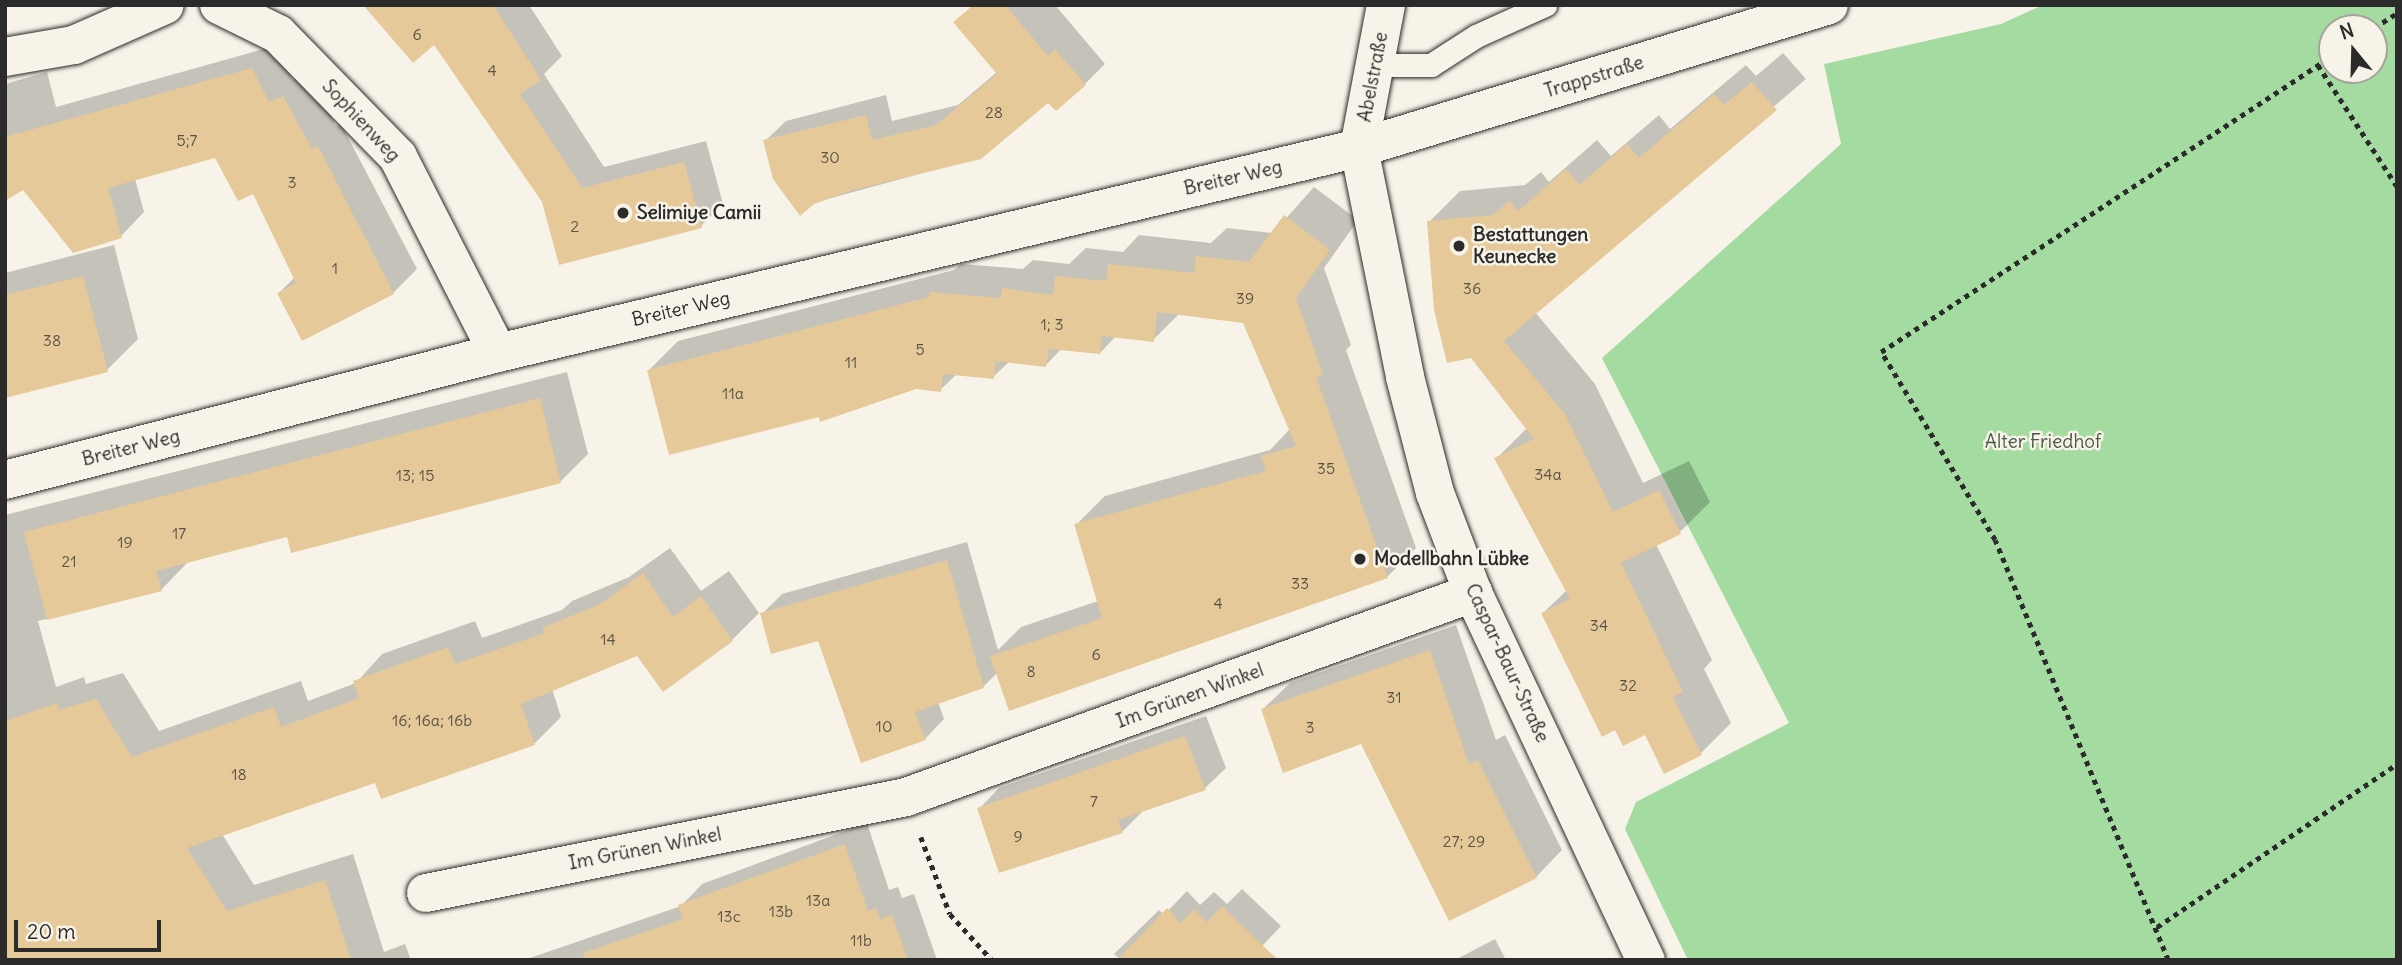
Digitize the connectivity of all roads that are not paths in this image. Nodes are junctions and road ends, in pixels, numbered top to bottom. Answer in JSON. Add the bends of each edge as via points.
{"nodes":[{"id":1,"x":164,"y":5,"type":"edge"},
{"id":2,"x":219,"y":5,"type":"edge"},
{"id":3,"x":1386,"y":5,"type":"edge"},
{"id":4,"x":1545,"y":5,"type":"edge"},
{"id":5,"x":1829,"y":5,"type":"edge"},
{"id":6,"x":5,"y":57,"type":"edge"},
{"id":7,"x":1375,"y":65,"type":"junction"},
{"id":8,"x":1359,"y":148,"type":"junction"},
{"id":9,"x":498,"y":353,"type":"junction"},
{"id":10,"x":5,"y":480,"type":"edge"},
{"id":11,"x":1473,"y":593,"type":"junction"},
{"id":12,"x":426,"y":894,"type":"dead end"},
{"id":13,"x":1646,"y":960,"type":"edge"}],
"edges":[{"from":1,"to":6,"type":"street","via":[[74,45]]},
{"from":2,"to":9,"type":"street","name":"Sophienweg","via":[[278,34],[398,157]]},
{"from":3,"to":7,"type":"street","name":"Abelstraße"},
{"from":4,"to":7,"type":"lane","via":[[1476,36],[1431,65]]},
{"from":5,"to":8,"type":"street","name":"Trappstraße"},
{"from":7,"to":8,"type":"street","name":"Abelstraße"},
{"from":8,"to":9,"type":"street","name":"Breiter Weg"},
{"from":8,"to":11,"type":"street","name":"Caspar-Baur-Straße","via":[[1405,377],[1436,493]]},
{"from":9,"to":10,"type":"street","name":"Breiter Weg"},
{"from":11,"to":12,"type":"street","name":"Im Grünen Winkel","via":[[906,797]]},
{"from":11,"to":13,"type":"street","name":"Caspar-Baur-Straße"}]}
